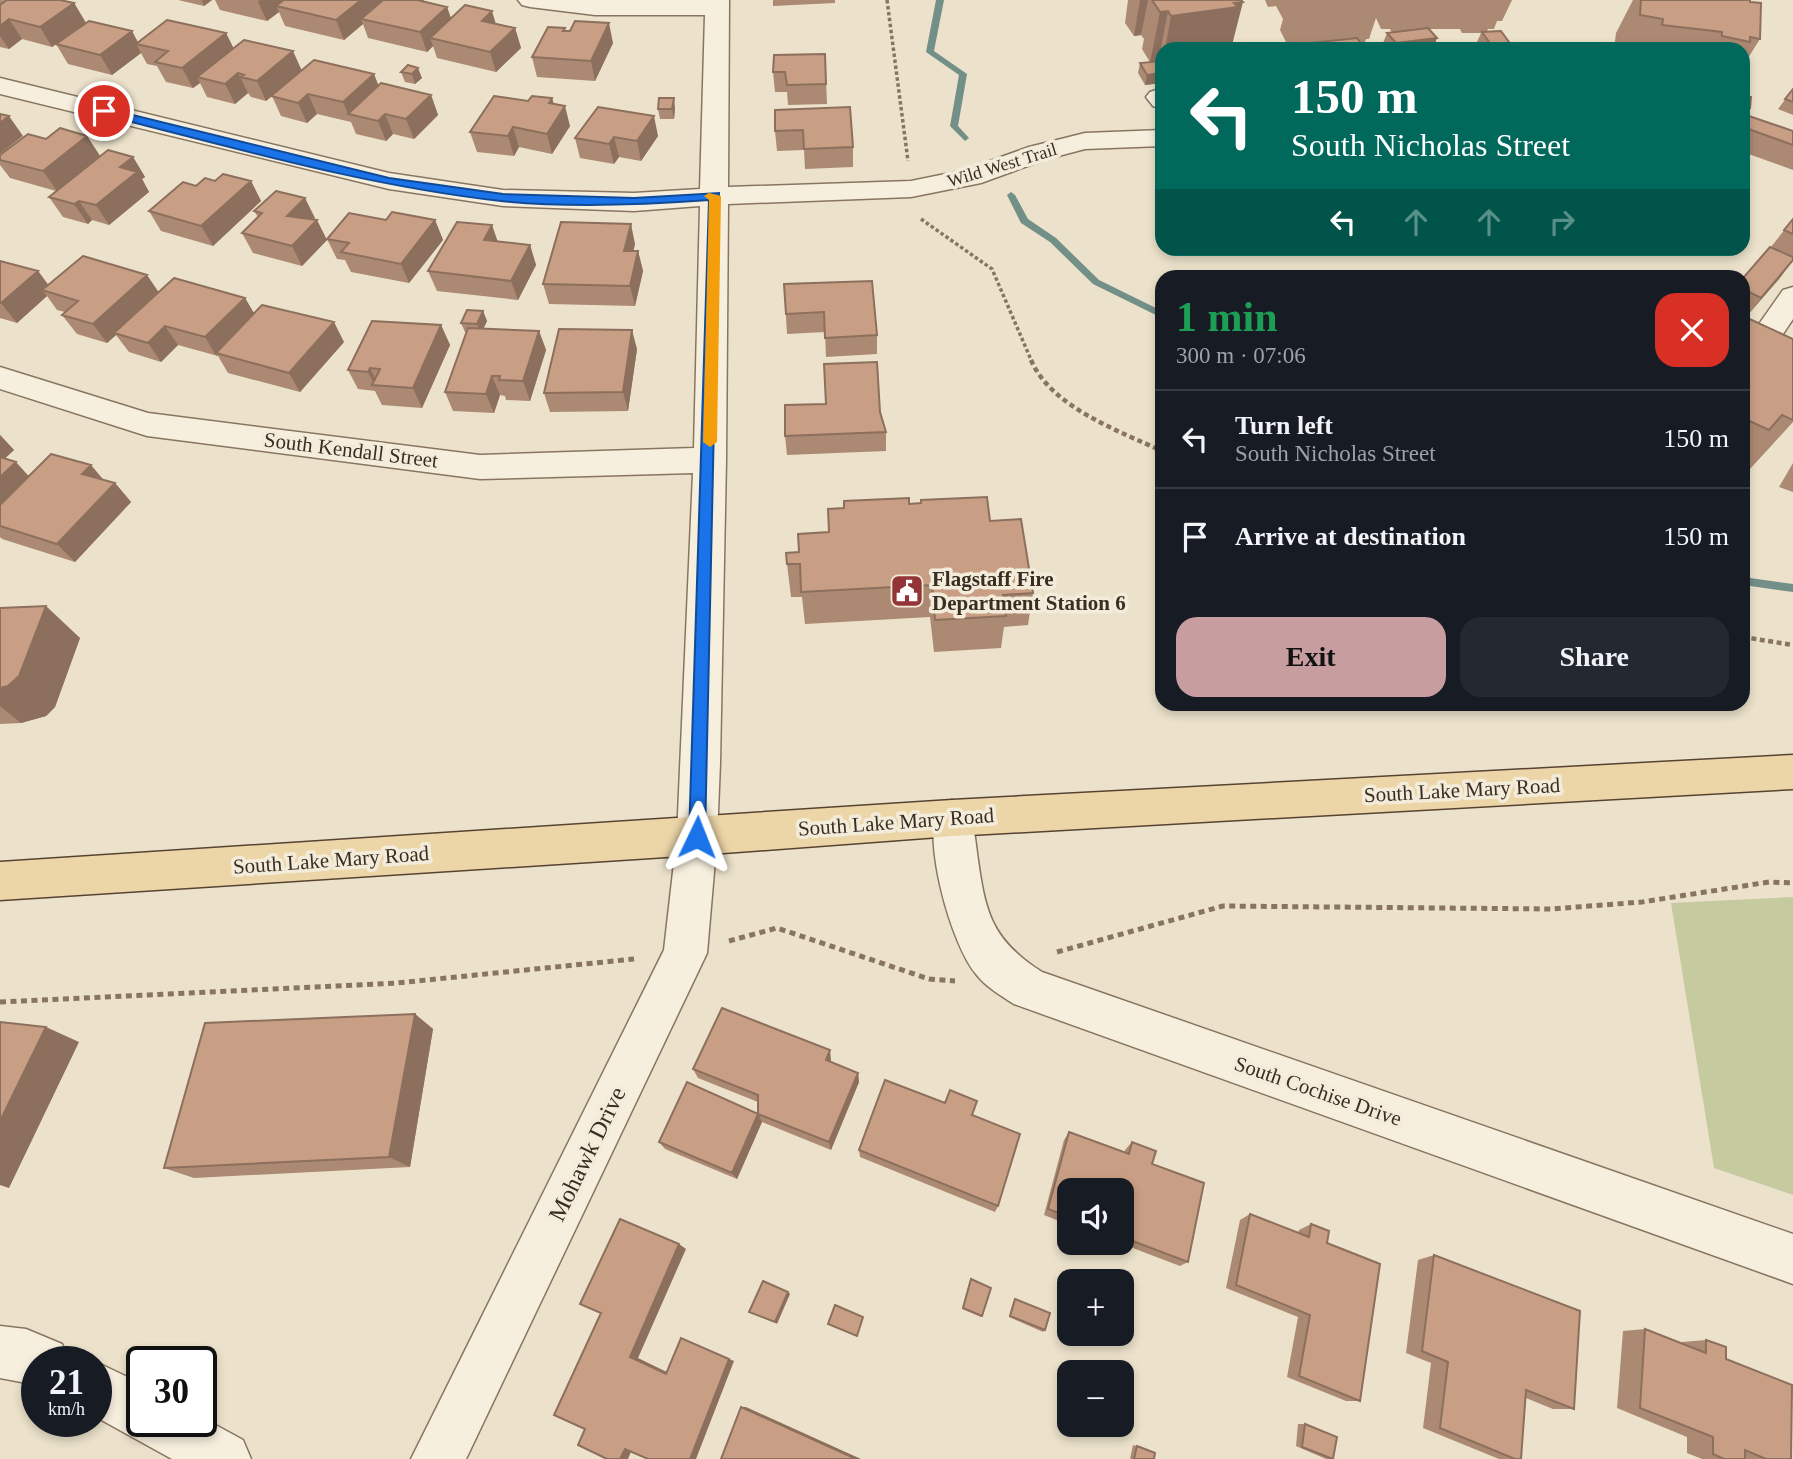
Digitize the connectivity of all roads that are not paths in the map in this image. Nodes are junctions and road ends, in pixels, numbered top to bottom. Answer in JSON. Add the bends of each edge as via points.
{"nodes":[{"id":1,"x":530,"y":0,"type":"edge"},
{"id":2,"x":717,"y":4,"type":"edge"},
{"id":3,"x":0,"y":86,"type":"edge"},
{"id":4,"x":1155,"y":138,"type":"edge"},
{"id":5,"x":715,"y":196,"type":"junction"},
{"id":6,"x":1793,"y":297,"type":"edge"},
{"id":7,"x":1793,"y":355,"type":"edge"},
{"id":8,"x":0,"y":378,"type":"edge"},
{"id":9,"x":710,"y":460,"type":"junction"},
{"id":10,"x":1793,"y":772,"type":"edge"},
{"id":11,"x":951,"y":817,"type":"junction"},
{"id":12,"x":697,"y":837,"type":"junction"},
{"id":13,"x":0,"y":881,"type":"edge"},
{"id":14,"x":1793,"y":1259,"type":"edge"},
{"id":15,"x":0,"y":1352,"type":"edge"},
{"id":16,"x":21,"y":1354,"type":"edge"},
{"id":17,"x":185,"y":1437,"type":"edge"},
{"id":18,"x":224,"y":1459,"type":"edge"},
{"id":19,"x":438,"y":1459,"type":"edge"}],
"edges":[{"from":1,"to":2,"type":"street","via":[[595,8]]},
{"from":2,"to":5,"type":"street","name":"Mohawk Drive"},
{"from":3,"to":5,"type":"street","name":"Wild West Trail","via":[[389,181],[503,198],[634,202]]},
{"from":4,"to":5,"type":"street","name":"Wild West Trail","via":[[1085,141],[971,177],[911,190]]},
{"from":5,"to":9,"type":"street","name":"Mohawk Drive"},
{"from":6,"to":7,"type":"street","via":[[1762,341]]},
{"from":8,"to":9,"type":"street","name":"South Kendall Street","via":[[146,424],[480,467]]},
{"from":9,"to":12,"type":"street","name":"Mohawk Drive"},
{"from":10,"to":11,"type":"main road","name":"South Lake Mary Road"},
{"from":11,"to":12,"type":"main road","name":"South Lake Mary Road"},
{"from":11,"to":14,"type":"street","name":"South Cochise Drive","via":[[974,929],[987,955],[1029,989]]},
{"from":12,"to":13,"type":"main road","name":"South Lake Mary Road"},
{"from":12,"to":19,"type":"street","name":"Mohawk Drive","via":[[685,953]]},
{"from":15,"to":16,"type":"street"},
{"from":17,"to":18,"type":"street"}]}
